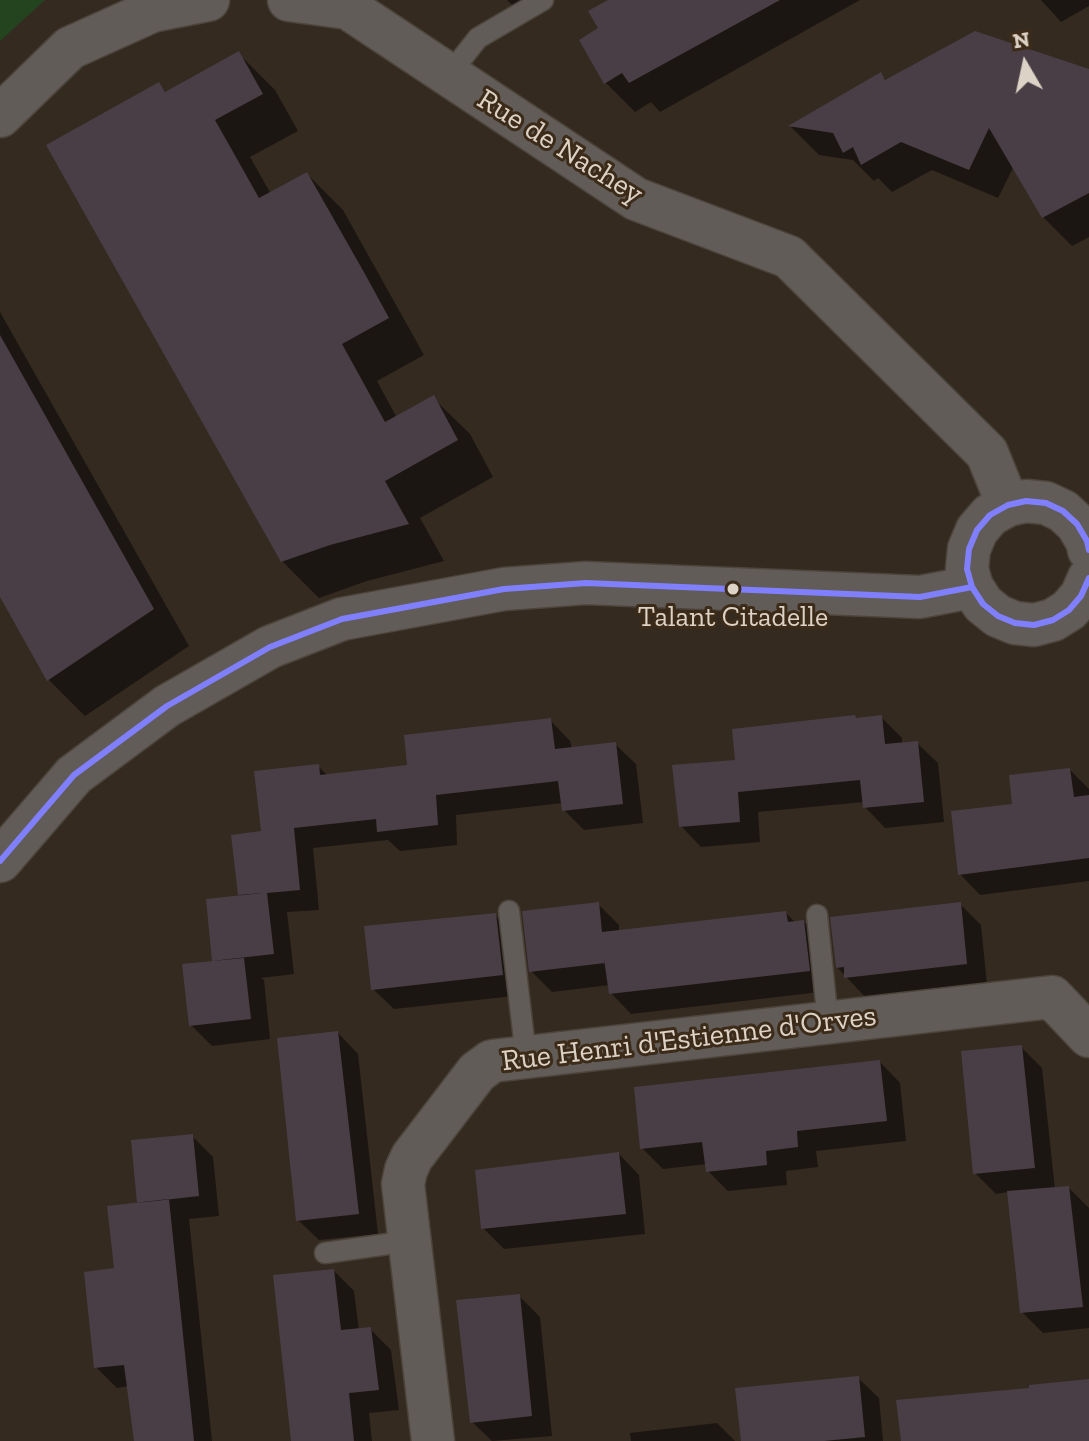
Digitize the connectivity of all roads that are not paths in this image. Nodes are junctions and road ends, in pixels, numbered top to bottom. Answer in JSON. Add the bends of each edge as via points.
{"nodes":[{"id":1,"x":208,"y":0,"type":"edge"},
{"id":2,"x":289,"y":0,"type":"edge"},
{"id":3,"x":543,"y":0,"type":"edge"},
{"id":4,"x":448,"y":76,"type":"junction"},
{"id":5,"x":0,"y":116,"type":"edge"},
{"id":6,"x":1008,"y":505,"type":"junction"},
{"id":7,"x":1089,"y":550,"type":"edge"},
{"id":8,"x":972,"y":587,"type":"junction"},
{"id":9,"x":1086,"y":591,"type":"edge"},
{"id":10,"x":0,"y":861,"type":"edge"},
{"id":11,"x":509,"y":911,"type":"dead end"},
{"id":12,"x":817,"y":915,"type":"dead end"},
{"id":13,"x":828,"y":1022,"type":"junction"},
{"id":14,"x":1089,"y":1036,"type":"edge"},
{"id":15,"x":526,"y":1057,"type":"junction"},
{"id":16,"x":409,"y":1241,"type":"junction"},
{"id":17,"x":325,"y":1253,"type":"dead end"},
{"id":18,"x":433,"y":1441,"type":"edge"}],
"edges":[{"from":1,"to":5,"type":"street","via":[[152,11],[70,48]]},
{"from":2,"to":4,"type":"street","name":"Rue de Nachey","via":[[348,8]]},
{"from":3,"to":4,"type":"lane","via":[[478,38]]},
{"from":4,"to":6,"type":"street","name":"Rue de Nachey","via":[[636,199],[789,257],[987,453]]},
{"from":6,"to":7,"type":"street","via":[[1046,503],[1063,511],[1077,524]]},
{"from":6,"to":8,"type":"street","via":[[977,530],[967,569]]},
{"from":8,"to":9,"type":"street","via":[[998,616],[1034,625],[1069,610]]},
{"from":8,"to":10,"type":"street","via":[[920,597],[586,583],[504,589],[342,619],[270,647],[167,706],[74,775]]},
{"from":11,"to":15,"type":"lane"},
{"from":12,"to":13,"type":"lane"},
{"from":13,"to":14,"type":"street","name":"Rue Henri d'Estienne d'Orves","via":[[1052,997]]},
{"from":13,"to":15,"type":"street","name":"Rue Henri d'Estienne d'Orves"},
{"from":15,"to":16,"type":"street","name":"Rue Henri d'Estienne d'Orves","via":[[492,1061],[477,1072],[412,1157],[403,1184]]},
{"from":16,"to":17,"type":"lane"},
{"from":16,"to":18,"type":"street","name":"Rue Henri d'Estienne d'Orves"}]}
